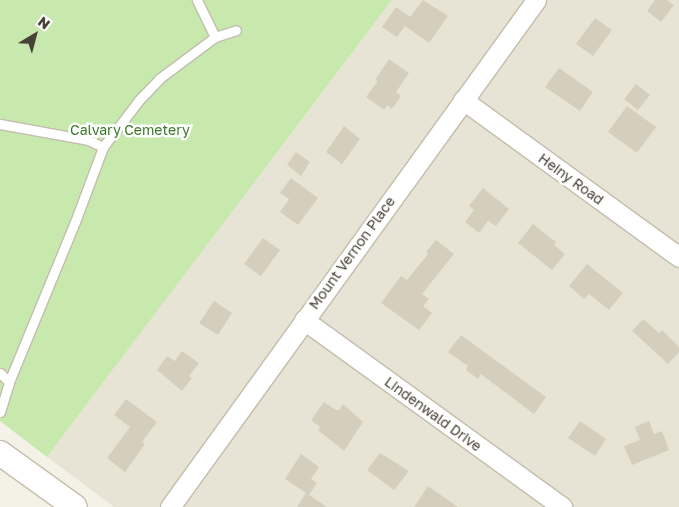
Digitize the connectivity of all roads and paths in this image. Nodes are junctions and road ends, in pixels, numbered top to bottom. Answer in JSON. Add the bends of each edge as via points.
{"nodes":[{"id":1,"x":196,"y":0,"type":"edge"},
{"id":2,"x":536,"y":0,"type":"edge"},
{"id":3,"x":236,"y":30,"type":"dead end"},
{"id":4,"x":215,"y":37,"type":"junction"},
{"id":5,"x":463,"y":100,"type":"junction"},
{"id":6,"x":0,"y":124,"type":"edge"},
{"id":7,"x":103,"y":147,"type":"junction"},
{"id":8,"x":679,"y":257,"type":"edge"},
{"id":9,"x":304,"y":320,"type":"junction"},
{"id":10,"x":0,"y":373,"type":"edge"},
{"id":11,"x":9,"y":382,"type":"junction"},
{"id":12,"x":0,"y":412,"type":"edge"},
{"id":13,"x":0,"y":453,"type":"edge"},
{"id":14,"x":75,"y":507,"type":"edge"},
{"id":15,"x":170,"y":507,"type":"edge"},
{"id":16,"x":562,"y":507,"type":"edge"}],
"edges":[{"from":1,"to":4,"type":"lane"},
{"from":2,"to":5,"type":"street","name":"Mount Vernon Place"},
{"from":3,"to":4,"type":"lane"},
{"from":4,"to":7,"type":"lane","via":[[160,78]]},
{"from":5,"to":8,"type":"street","name":"Heiny Road"},
{"from":5,"to":9,"type":"street","name":"Mount Vernon Place"},
{"from":6,"to":7,"type":"lane","via":[[88,140]]},
{"from":7,"to":11,"type":"lane"},
{"from":9,"to":15,"type":"street","name":"Mount Vernon Place"},
{"from":9,"to":16,"type":"street","name":"Lindenwald Drive"},
{"from":10,"to":11,"type":"lane"},
{"from":11,"to":12,"type":"lane"},
{"from":13,"to":14,"type":"street"}]}
